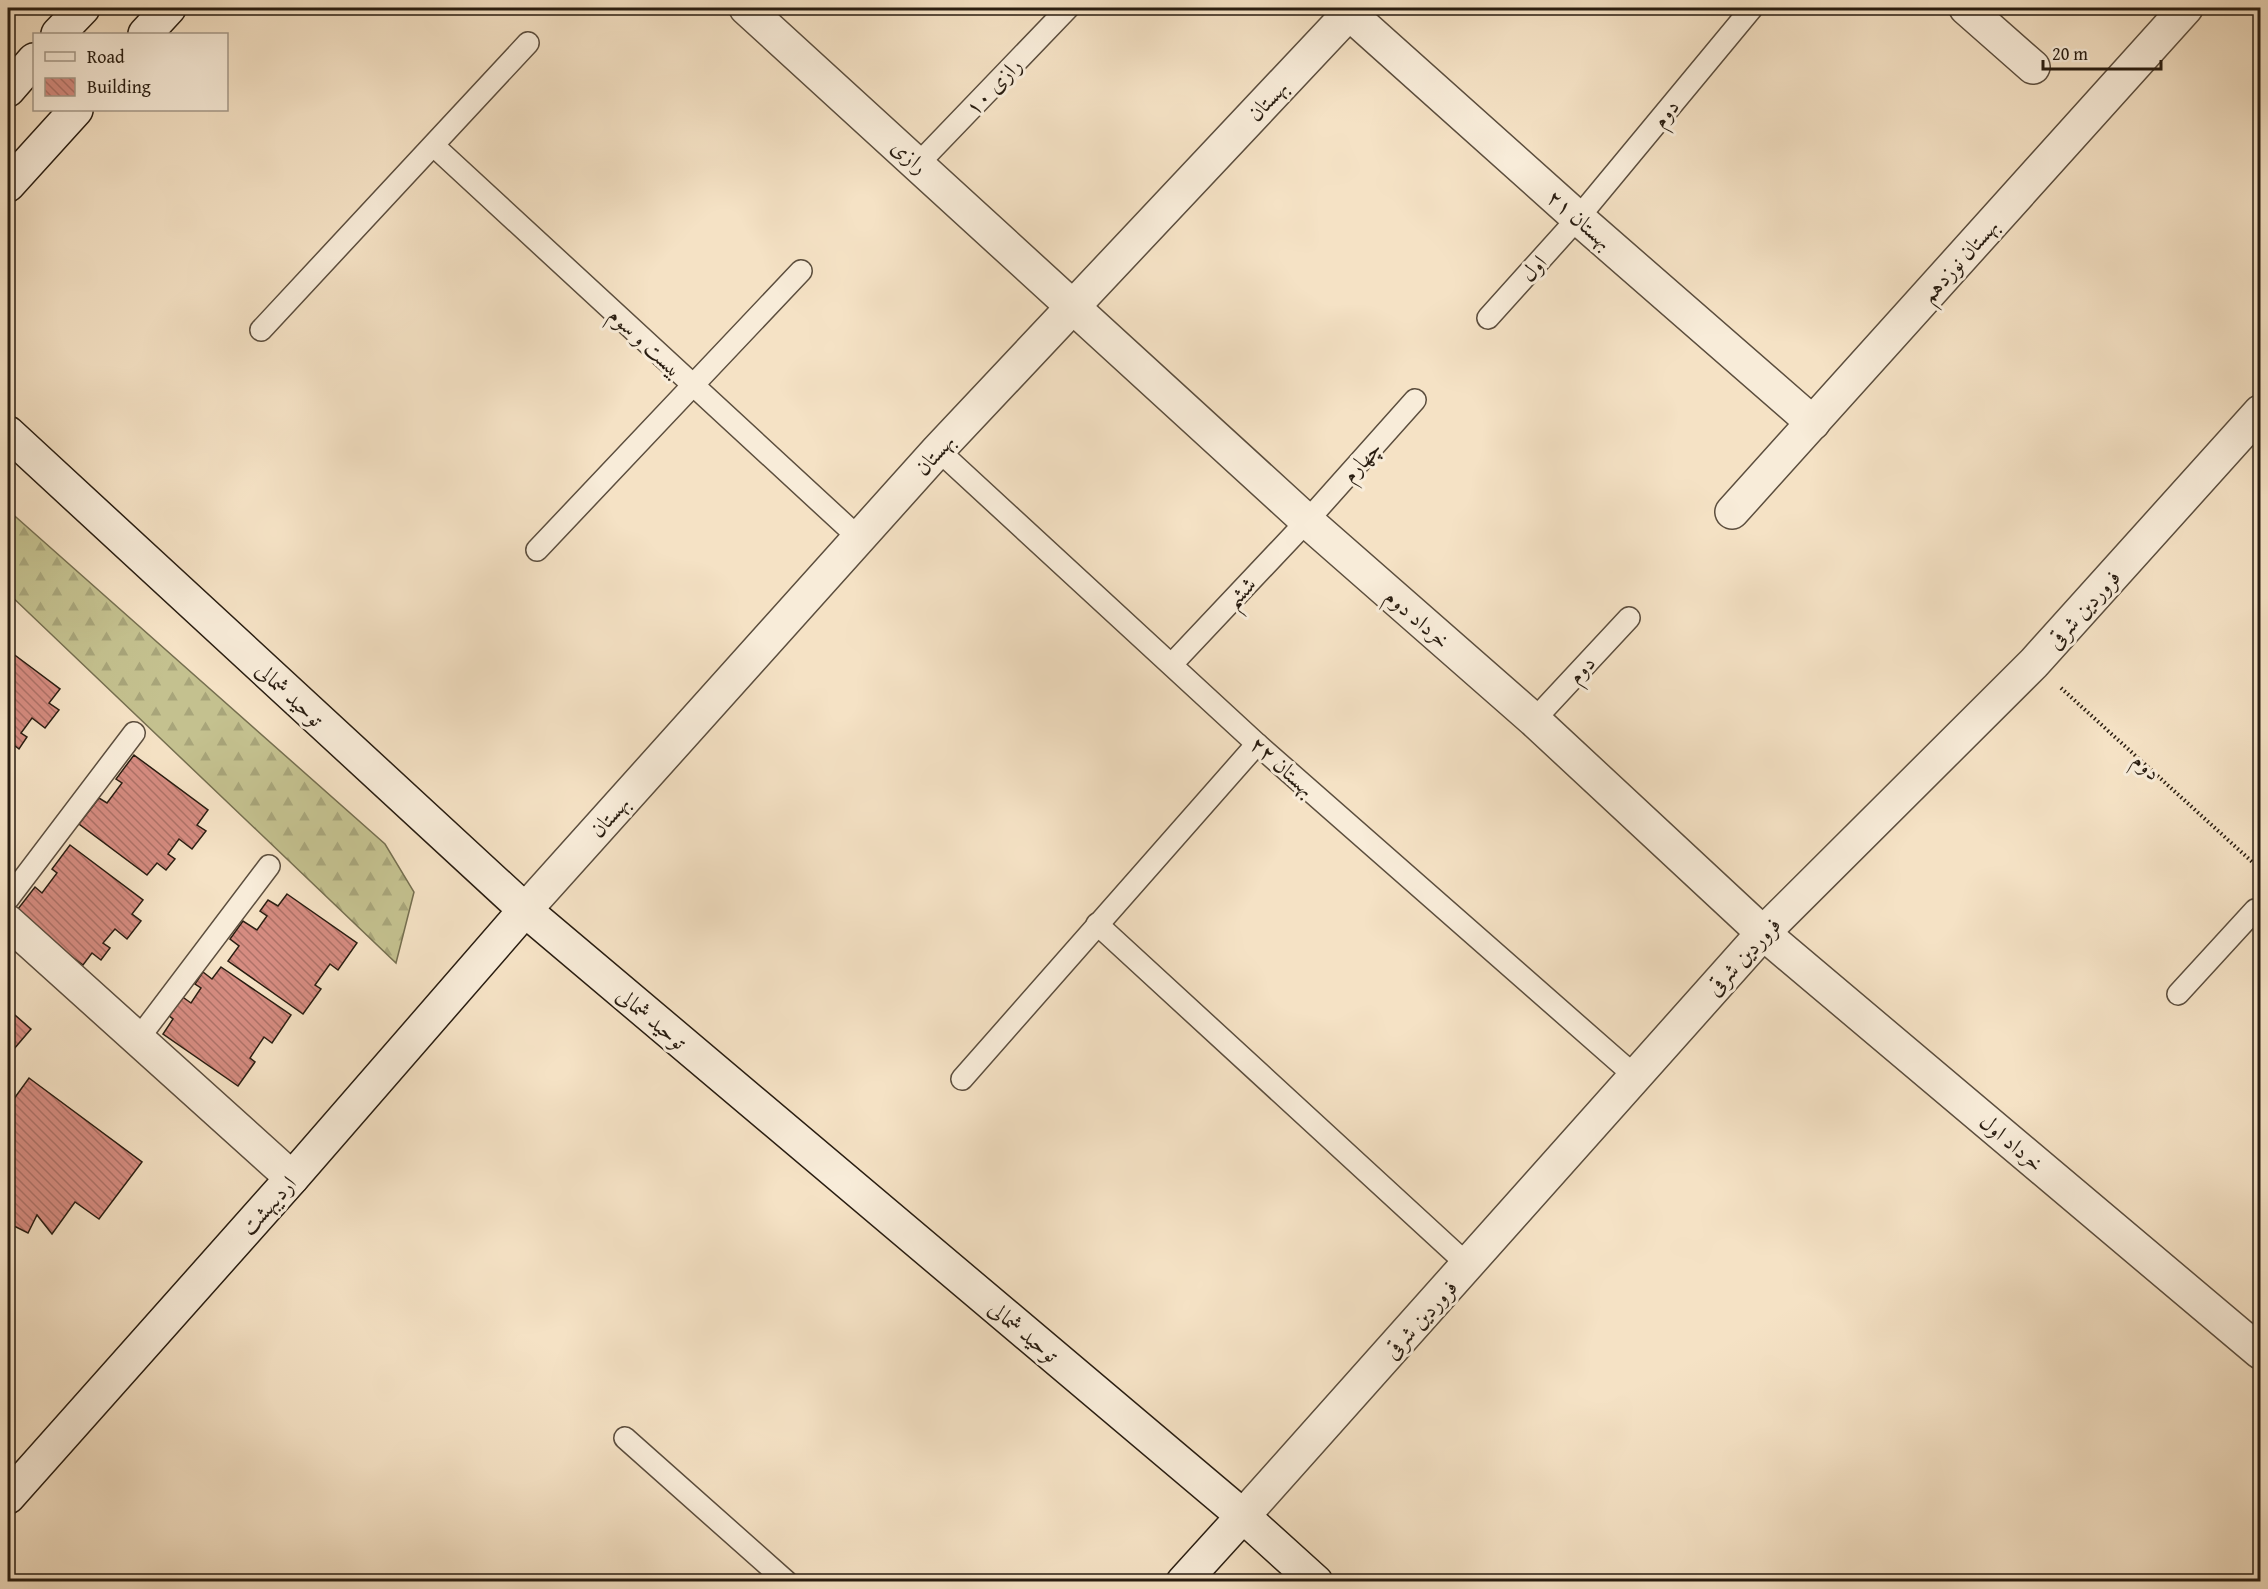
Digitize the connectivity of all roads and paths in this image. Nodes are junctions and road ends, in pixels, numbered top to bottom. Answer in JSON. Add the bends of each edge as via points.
{"nodes":[{"id":1,"x":83,"y":8,"type":"edge"},
{"id":2,"x":169,"y":8,"type":"edge"},
{"id":3,"x":1068,"y":8,"type":"edge"},
{"id":4,"x":1752,"y":8,"type":"edge"},
{"id":5,"x":1966,"y":8,"type":"edge"},
{"id":6,"x":2186,"y":8,"type":"edge"},
{"id":7,"x":1351,"y":10,"type":"edge"},
{"id":8,"x":757,"y":11,"type":"edge"},
{"id":9,"x":59,"y":33,"type":"edge"},
{"id":10,"x":146,"y":33,"type":"edge"},
{"id":11,"x":528,"y":43,"type":"dead end"},
{"id":12,"x":33,"y":61,"type":"edge"},
{"id":13,"x":2033,"y":67,"type":"dead end"},
{"id":14,"x":8,"y":90,"type":"edge"},
{"id":15,"x":75,"y":111,"type":"edge"},
{"id":16,"x":434,"y":146,"type":"junction"},
{"id":17,"x":918,"y":164,"type":"junction"},
{"id":18,"x":8,"y":185,"type":"edge"},
{"id":19,"x":1578,"y":218,"type":"junction"},
{"id":20,"x":801,"y":271,"type":"dead end"},
{"id":21,"x":1072,"y":307,"type":"junction"},
{"id":22,"x":1488,"y":318,"type":"dead end"},
{"id":23,"x":261,"y":330,"type":"dead end"},
{"id":24,"x":694,"y":386,"type":"junction"},
{"id":25,"x":1415,"y":400,"type":"dead end"},
{"id":26,"x":2260,"y":412,"type":"edge"},
{"id":27,"x":1812,"y":423,"type":"junction"},
{"id":28,"x":8,"y":433,"type":"edge"},
{"id":29,"x":938,"y":450,"type":"junction"},
{"id":30,"x":1732,"y":512,"type":"dead end"},
{"id":31,"x":1307,"y":521,"type":"junction"},
{"id":32,"x":859,"y":538,"type":"junction"},
{"id":33,"x":537,"y":550,"type":"dead end"},
{"id":34,"x":1629,"y":618,"type":"dead end"},
{"id":35,"x":2034,"y":663,"type":"junction"},
{"id":36,"x":1172,"y":664,"type":"junction"},
{"id":37,"x":1534,"y":720,"type":"junction"},
{"id":38,"x":134,"y":733,"type":"dead end"},
{"id":39,"x":1257,"y":744,"type":"junction"},
{"id":40,"x":269,"y":866,"type":"dead end"},
{"id":41,"x":2260,"y":869,"type":"edge"},
{"id":42,"x":8,"y":898,"type":"edge"},
{"id":43,"x":2258,"y":909,"type":"edge"},
{"id":44,"x":525,"y":910,"type":"junction"},
{"id":45,"x":8,"y":922,"type":"edge"},
{"id":46,"x":1097,"y":924,"type":"junction"},
{"id":47,"x":1763,"y":933,"type":"junction"},
{"id":48,"x":2178,"y":994,"type":"dead end"},
{"id":49,"x":138,"y":1040,"type":"junction"},
{"id":50,"x":1635,"y":1076,"type":"junction"},
{"id":51,"x":962,"y":1079,"type":"dead end"},
{"id":52,"x":292,"y":1178,"type":"junction"},
{"id":53,"x":1468,"y":1265,"type":"junction"},
{"id":54,"x":2260,"y":1352,"type":"edge"},
{"id":55,"x":626,"y":1438,"type":"dead end"},
{"id":56,"x":8,"y":1497,"type":"edge"},
{"id":57,"x":1243,"y":1516,"type":"junction"},
{"id":58,"x":787,"y":1581,"type":"edge"},
{"id":59,"x":1184,"y":1581,"type":"edge"},
{"id":60,"x":1316,"y":1581,"type":"edge"}],
"edges":[{"from":1,"to":9,"type":"street"},
{"from":2,"to":10,"type":"street"},
{"from":3,"to":17,"type":"lane","name":"رازی ۱۰"},
{"from":4,"to":19,"type":"lane","name":"دوم"},
{"from":5,"to":13,"type":"street"},
{"from":6,"to":27,"type":"street","name":"بهستان نوزدهم"},
{"from":7,"to":19,"type":"street","name":"بهستان ۲۱"},
{"from":7,"to":21,"type":"street","name":"بهستان"},
{"from":8,"to":17,"type":"street","name":"رازی"},
{"from":11,"to":16,"type":"lane"},
{"from":12,"to":14,"type":"street"},
{"from":15,"to":18,"type":"street"},
{"from":16,"to":23,"type":"lane"},
{"from":16,"to":24,"type":"lane","name":"بیست و سوم"},
{"from":17,"to":21,"type":"street","name":"رازی"},
{"from":19,"to":22,"type":"lane","name":"اول"},
{"from":19,"to":27,"type":"street","name":"بهستان ۲۱"},
{"from":20,"to":24,"type":"lane"},
{"from":21,"to":29,"type":"street","name":"بهستان"},
{"from":21,"to":31,"type":"street","name":"خرداد دوم"},
{"from":24,"to":32,"type":"lane","name":"بیست و سوم"},
{"from":24,"to":33,"type":"lane"},
{"from":25,"to":31,"type":"lane","name":"چهارم"},
{"from":26,"to":35,"type":"street","name":"فروردین شرقی"},
{"from":27,"to":30,"type":"street","name":"بهستان نوزدهم"},
{"from":28,"to":44,"type":"street","name":"توحید شمالی"},
{"from":29,"to":32,"type":"street","name":"بهستان"},
{"from":29,"to":36,"type":"lane","name":"بهستان ۲۲"},
{"from":31,"to":36,"type":"lane","name":"ششم"},
{"from":31,"to":37,"type":"street","name":"خرداد دوم"},
{"from":32,"to":44,"type":"street","name":"بهستان"},
{"from":34,"to":37,"type":"lane","name":"دوم"},
{"from":35,"to":41,"type":"path","name":"دوم"},
{"from":35,"to":47,"type":"street","name":"فروردین شرقی"},
{"from":36,"to":39,"type":"lane","name":"بهستان ۲۲"},
{"from":37,"to":47,"type":"street","name":"خرداد دوم"},
{"from":38,"to":42,"type":"lane"},
{"from":39,"to":46,"type":"lane"},
{"from":39,"to":50,"type":"lane","name":"بهستان ۲۲"},
{"from":40,"to":49,"type":"lane"},
{"from":43,"to":48,"type":"lane"},
{"from":44,"to":52,"type":"street","name":"اردیبهشت"},
{"from":44,"to":57,"type":"street","name":"توحید شمالی"},
{"from":45,"to":49,"type":"street"},
{"from":46,"to":51,"type":"lane"},
{"from":46,"to":53,"type":"lane"},
{"from":47,"to":50,"type":"street","name":"فروردین شرقی"},
{"from":47,"to":54,"type":"street","name":"خرداد اول"},
{"from":49,"to":52,"type":"street"},
{"from":50,"to":53,"type":"street","name":"فروردین شرقی"},
{"from":52,"to":56,"type":"street","name":"اردیبهشت"},
{"from":53,"to":57,"type":"street","name":"فروردین شرقی"},
{"from":55,"to":58,"type":"lane"},
{"from":57,"to":59,"type":"street","name":"فروردین شرقی"},
{"from":57,"to":60,"type":"street","name":"توحید شمالی"}]}
